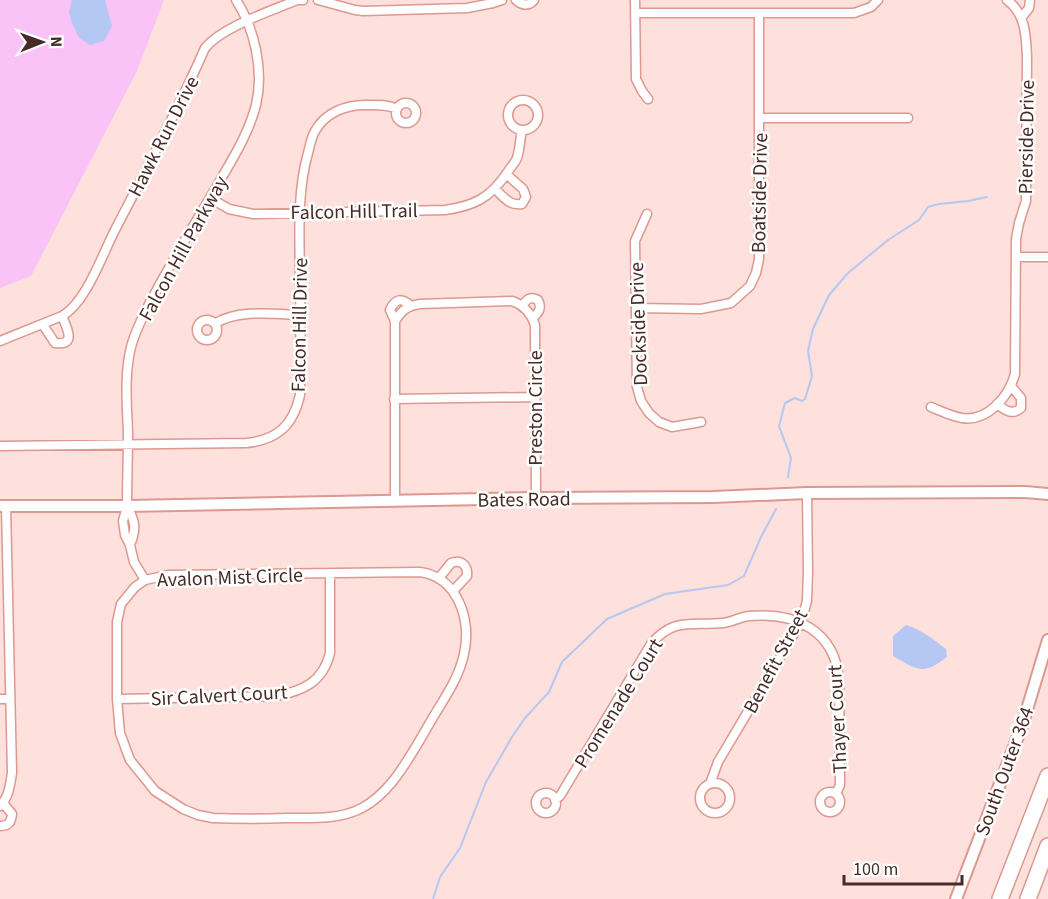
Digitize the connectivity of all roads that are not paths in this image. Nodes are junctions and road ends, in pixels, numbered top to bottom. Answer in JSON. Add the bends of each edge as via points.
{"nodes":[{"id":1,"x":236,"y":0,"type":"edge"},
{"id":2,"x":303,"y":0,"type":"edge"},
{"id":3,"x":318,"y":0,"type":"edge"},
{"id":4,"x":502,"y":0,"type":"edge"},
{"id":5,"x":516,"y":0,"type":"edge"},
{"id":6,"x":534,"y":0,"type":"edge"},
{"id":7,"x":635,"y":0,"type":"edge"},
{"id":8,"x":878,"y":0,"type":"edge"},
{"id":9,"x":1007,"y":0,"type":"edge"},
{"id":10,"x":1030,"y":0,"type":"edge"},
{"id":11,"x":415,"y":4,"type":"edge"},
{"id":12,"x":636,"y":13,"type":"junction"},
{"id":13,"x":759,"y":13,"type":"junction"},
{"id":14,"x":1022,"y":17,"type":"junction"},
{"id":15,"x":247,"y":21,"type":"junction"},
{"id":16,"x":648,"y":99,"type":"dead end"},
{"id":17,"x":397,"y":109,"type":"dead end"},
{"id":18,"x":760,"y":118,"type":"junction"},
{"id":19,"x":908,"y":118,"type":"dead end"},
{"id":20,"x":522,"y":130,"type":"dead end"},
{"id":21,"x":506,"y":174,"type":"junction"},
{"id":22,"x":495,"y":189,"type":"junction"},
{"id":23,"x":210,"y":198,"type":"junction"},
{"id":24,"x":300,"y":212,"type":"junction"},
{"id":25,"x":647,"y":214,"type":"dead end"},
{"id":26,"x":1017,"y":257,"type":"junction"},
{"id":27,"x":1048,"y":257,"type":"edge"},
{"id":28,"x":522,"y":306,"type":"junction"},
{"id":29,"x":636,"y":308,"type":"junction"},
{"id":30,"x":300,"y":315,"type":"junction"},
{"id":31,"x":62,"y":316,"type":"junction"},
{"id":32,"x":533,"y":318,"type":"junction"},
{"id":33,"x":215,"y":324,"type":"dead end"},
{"id":34,"x":43,"y":325,"type":"junction"},
{"id":35,"x":0,"y":341,"type":"edge"},
{"id":36,"x":1011,"y":386,"type":"junction"},
{"id":37,"x":536,"y":397,"type":"junction"},
{"id":38,"x":394,"y":399,"type":"junction"},
{"id":39,"x":997,"y":405,"type":"junction"},
{"id":40,"x":931,"y":407,"type":"dead end"},
{"id":41,"x":700,"y":422,"type":"dead end"},
{"id":42,"x":128,"y":444,"type":"junction"},
{"id":43,"x":0,"y":446,"type":"edge"},
{"id":44,"x":807,"y":494,"type":"junction"},
{"id":45,"x":1048,"y":494,"type":"edge"},
{"id":46,"x":536,"y":498,"type":"junction"},
{"id":47,"x":395,"y":500,"type":"junction"},
{"id":48,"x":3,"y":506,"type":"edge"},
{"id":49,"x":127,"y":506,"type":"junction"},
{"id":50,"x":4,"y":573,"type":"edge"},
{"id":51,"x":330,"y":574,"type":"junction"},
{"id":52,"x":439,"y":578,"type":"junction"},
{"id":53,"x":145,"y":580,"type":"junction"},
{"id":54,"x":453,"y":591,"type":"junction"},
{"id":55,"x":801,"y":622,"type":"junction"},
{"id":56,"x":1048,"y":640,"type":"edge"},
{"id":57,"x":0,"y":699,"type":"edge"},
{"id":58,"x":10,"y":699,"type":"junction"},
{"id":59,"x":117,"y":699,"type":"junction"},
{"id":60,"x":1048,"y":776,"type":"edge"},
{"id":61,"x":710,"y":784,"type":"dead end"},
{"id":62,"x":836,"y":794,"type":"dead end"},
{"id":63,"x":555,"y":800,"type":"dead end"},
{"id":64,"x":1,"y":804,"type":"edge"},
{"id":65,"x":0,"y":826,"type":"edge"},
{"id":66,"x":1048,"y":846,"type":"edge"},
{"id":67,"x":956,"y":899,"type":"edge"},
{"id":68,"x":1000,"y":899,"type":"edge"},
{"id":69,"x":1028,"y":899,"type":"edge"}],
"edges":[{"from":1,"to":15,"type":"street","name":"Falcon Hill Parkway"},
{"from":2,"to":15,"type":"street","name":"Hawk Run Drive"},
{"from":3,"to":11,"type":"street","via":[[363,11]]},
{"from":4,"to":11,"type":"street","via":[[467,8]]},
{"from":5,"to":6,"type":"street","via":[[526,5]]},
{"from":7,"to":12,"type":"street"},
{"from":8,"to":13,"type":"street","via":[[854,13]]},
{"from":9,"to":14,"type":"street"},
{"from":10,"to":14,"type":"street"},
{"from":12,"to":13,"type":"street"},
{"from":12,"to":16,"type":"street","via":[[636,79]]},
{"from":13,"to":18,"type":"street","name":"Boatside Drive"},
{"from":14,"to":26,"type":"street","name":"Pierside Drive","via":[[1028,58],[1026,201],[1016,239]]},
{"from":15,"to":23,"type":"street","name":"Falcon Hill Parkway","via":[[257,56],[256,104],[248,129]]},
{"from":15,"to":31,"type":"street","name":"Hawk Run Drive","via":[[211,40],[85,291]]},
{"from":17,"to":24,"type":"street","name":"Falcon Hill Drive","via":[[358,105],[334,112],[324,120],[313,134]]},
{"from":18,"to":19,"type":"street"},
{"from":18,"to":29,"type":"street","name":"Boatside Drive","via":[[759,258],[750,286],[731,303],[716,307]]},
{"from":20,"to":21,"type":"street","name":"Falcon Hill Trail","via":[[516,159]]},
{"from":21,"to":22,"type":"street","name":"Falcon Hill Trail"},
{"from":21,"to":22,"type":"street","via":[[523,189],[526,197],[522,204],[508,202]]},
{"from":22,"to":24,"type":"street","name":"Falcon Hill Trail","via":[[470,206],[445,210]]},
{"from":23,"to":24,"type":"street","name":"Falcon Hill Trail","via":[[240,212]]},
{"from":23,"to":42,"type":"street","name":"Falcon Hill Parkway","via":[[143,316],[132,345],[126,385]]},
{"from":24,"to":30,"type":"street","name":"Falcon Hill Drive"},
{"from":25,"to":29,"type":"street","name":"Dockside Drive","via":[[635,241]]},
{"from":26,"to":27,"type":"street"},
{"from":26,"to":36,"type":"street","name":"Pierside Drive","via":[[1015,374]]},
{"from":28,"to":32,"type":"street"},
{"from":28,"to":32,"type":"street","name":"Preston Circle","via":[[527,299],[538,300],[539,312]]},
{"from":28,"to":38,"type":"street","name":"Preston Circle","via":[[512,302],[420,304],[402,311],[395,321]]},
{"from":29,"to":41,"type":"street","name":"Dockside Drive","via":[[636,376],[641,401],[665,426]]},
{"from":30,"to":33,"type":"street","via":[[230,316]]},
{"from":30,"to":42,"type":"street","name":"Falcon Hill Drive","via":[[300,395],[291,419],[274,436],[246,443]]},
{"from":31,"to":34,"type":"street","name":"Hawk Run Drive"},
{"from":31,"to":34,"type":"street","via":[[69,336],[66,343],[56,344]]},
{"from":32,"to":37,"type":"street","name":"Preston Circle"},
{"from":34,"to":35,"type":"street","name":"Hawk Run Drive"},
{"from":36,"to":39,"type":"street","name":"Pierside Drive"},
{"from":36,"to":39,"type":"street","name":"Pierside Drive","via":[[1021,398],[1021,408],[1012,412]]},
{"from":37,"to":38,"type":"street"},
{"from":37,"to":46,"type":"street","name":"Preston Circle"},
{"from":38,"to":47,"type":"street","name":"Preston Circle"},
{"from":39,"to":40,"type":"street","name":"Pierside Drive","via":[[971,418]]},
{"from":42,"to":43,"type":"street","name":"Falcon Hill Drive"},
{"from":42,"to":49,"type":"street","name":"Falcon Hill Parkway"},
{"from":44,"to":45,"type":"street","name":"Bates Road"},
{"from":44,"to":46,"type":"street","name":"Bates Road"},
{"from":44,"to":55,"type":"street","name":"Benefit Street","via":[[807,601]]},
{"from":46,"to":47,"type":"street","name":"Bates Road"},
{"from":47,"to":49,"type":"street","name":"Bates Road"},
{"from":48,"to":49,"type":"street","name":"Bates Road"},
{"from":48,"to":50,"type":"street"},
{"from":49,"to":53,"type":"street","name":"Falcon Hill Parkway","via":[[125,535]]},
{"from":50,"to":58,"type":"street"},
{"from":51,"to":52,"type":"street","name":"Avalon Mist Circle","via":[[420,572]]},
{"from":51,"to":53,"type":"street","name":"Avalon Mist Circle","via":[[168,575]]},
{"from":51,"to":59,"type":"street","name":"Sir Calvert Court","via":[[330,653],[324,670],[310,684],[276,696]]},
{"from":52,"to":54,"type":"street","name":"Avalon Mist Circle"},
{"from":52,"to":54,"type":"street","via":[[451,563],[464,564],[467,576]]},
{"from":53,"to":59,"type":"street","name":"Avalon Mist Circle","via":[[127,596],[118,613]]},
{"from":54,"to":59,"type":"street","name":"Avalon Mist Circle","via":[[465,619],[466,645],[451,687],[393,782],[373,800],[349,813],[322,818],[225,819],[183,809],[155,791],[130,760],[120,733]]},
{"from":55,"to":61,"type":"street","name":"Benefit Street","via":[[718,762]]},
{"from":55,"to":62,"type":"street","name":"Thayer Court","via":[[831,649],[838,670],[840,785]]},
{"from":55,"to":63,"type":"street","name":"Promenade Court","via":[[752,616],[668,628],[651,644]]},
{"from":56,"to":67,"type":"street","name":"South Outer 364","via":[[1022,726]]},
{"from":57,"to":58,"type":"street"},
{"from":58,"to":64,"type":"street","via":[[12,773]]},
{"from":60,"to":68,"type":"highway"},
{"from":64,"to":65,"type":"street","via":[[12,818]]},
{"from":66,"to":69,"type":"highway"}]}
